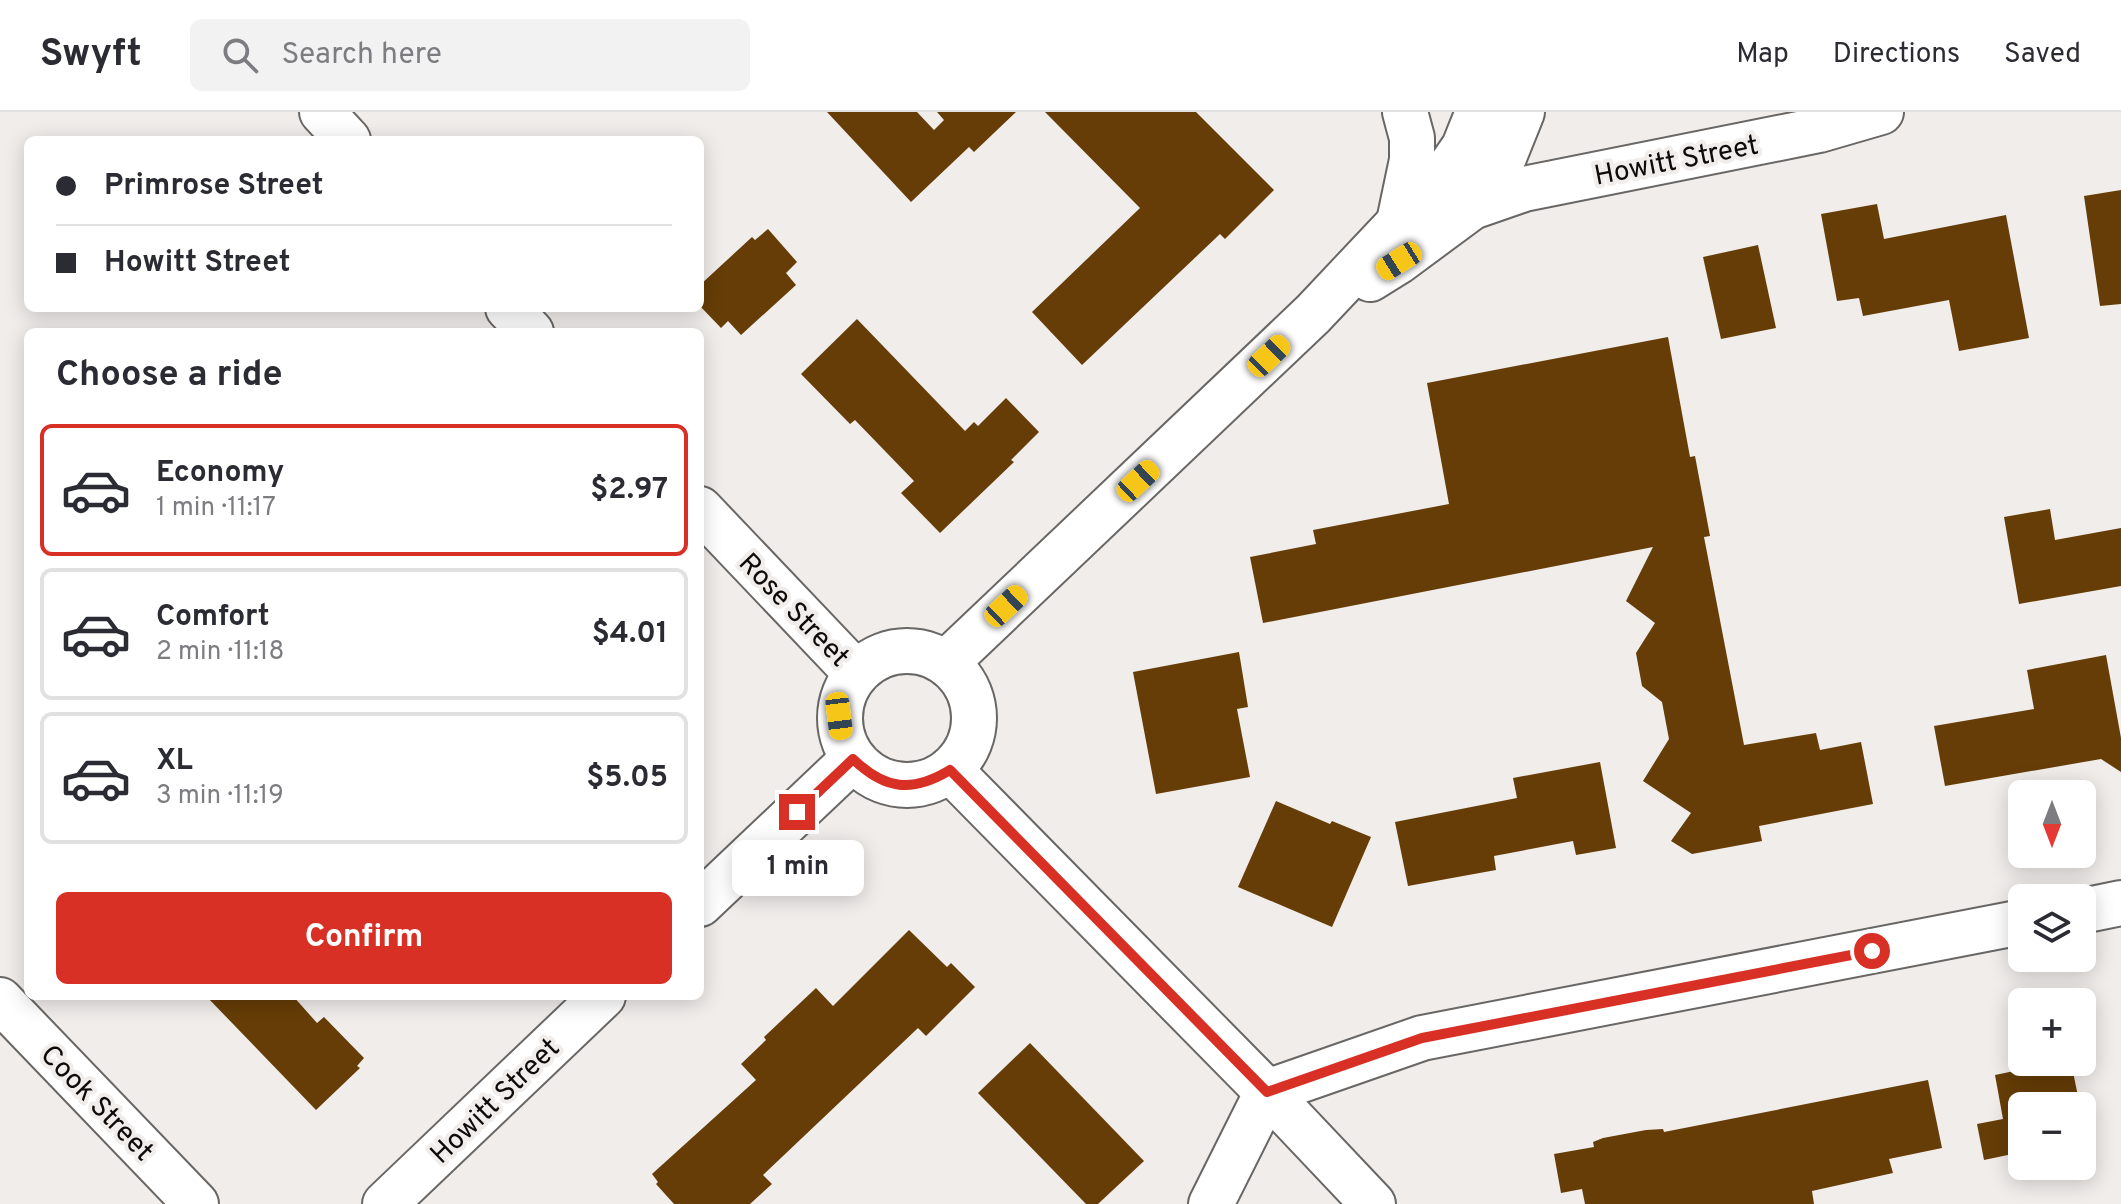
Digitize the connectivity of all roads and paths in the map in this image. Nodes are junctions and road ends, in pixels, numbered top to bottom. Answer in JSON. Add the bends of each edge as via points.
{"nodes":[{"id":1,"x":322,"y":112,"type":"edge"},
{"id":2,"x":1405,"y":112,"type":"edge"},
{"id":3,"x":1478,"y":112,"type":"edge"},
{"id":4,"x":1522,"y":112,"type":"edge"},
{"id":5,"x":1881,"y":112,"type":"edge"},
{"id":6,"x":344,"y":136,"type":"edge"},
{"id":7,"x":1472,"y":207,"type":"junction"},
{"id":8,"x":1399,"y":222,"type":"junction"},
{"id":9,"x":512,"y":312,"type":"edge"},
{"id":10,"x":1313,"y":314,"type":"junction"},
{"id":11,"x":527,"y":328,"type":"edge"},
{"id":12,"x":704,"y":513,"type":"edge"},
{"id":13,"x":946,"y":663,"type":"junction"},
{"id":14,"x":856,"y":673,"type":"junction"},
{"id":15,"x":853,"y":759,"type":"junction"},
{"id":16,"x":950,"y":770,"type":"junction"},
{"id":17,"x":704,"y":900,"type":"edge"},
{"id":18,"x":2121,"y":903,"type":"edge"},
{"id":19,"x":2096,"y":908,"type":"edge"},
{"id":20,"x":2008,"y":925,"type":"edge"},
{"id":21,"x":0,"y":1000,"type":"edge"},
{"id":22,"x":599,"y":1000,"type":"edge"},
{"id":23,"x":1267,"y":1092,"type":"junction"},
{"id":24,"x":196,"y":1204,"type":"edge"},
{"id":25,"x":385,"y":1204,"type":"edge"},
{"id":26,"x":1211,"y":1204,"type":"edge"},
{"id":27,"x":1373,"y":1204,"type":"edge"}],
"edges":[{"from":1,"to":6,"type":"street"},
{"from":2,"to":8,"type":"street","via":[[1412,160]]},
{"from":3,"to":8,"type":"street","name":"Howitt Street","via":[[1446,173]]},
{"from":4,"to":7,"type":"street","name":"Howitt Street","via":[[1500,167]]},
{"from":5,"to":7,"type":"street","name":"Howitt Street","via":[[1819,130],[1524,189]]},
{"from":7,"to":10,"type":"street","name":"Howitt Street","via":[[1399,261]]},
{"from":8,"to":10,"type":"street","name":"Howitt Street"},
{"from":9,"to":11,"type":"street"},
{"from":10,"to":13,"type":"street","name":"Howitt Street"},
{"from":12,"to":14,"type":"street","name":"Rose Street"},
{"from":13,"to":14,"type":"street","via":[[909,651],[889,653]]},
{"from":13,"to":16,"type":"street","via":[[971,696],[975,716],[973,736]]},
{"from":14,"to":15,"type":"street","via":[[839,716],[842,739]]},
{"from":15,"to":16,"type":"street","via":[[878,779],[910,786]]},
{"from":15,"to":17,"type":"street"},
{"from":16,"to":23,"type":"street"},
{"from":18,"to":19,"type":"street"},
{"from":20,"to":23,"type":"street","via":[[1422,1038]]},
{"from":21,"to":24,"type":"street","name":"Cook Street"},
{"from":22,"to":25,"type":"street","name":"Howitt Street"},
{"from":23,"to":26,"type":"street"},
{"from":23,"to":27,"type":"street"}]}
